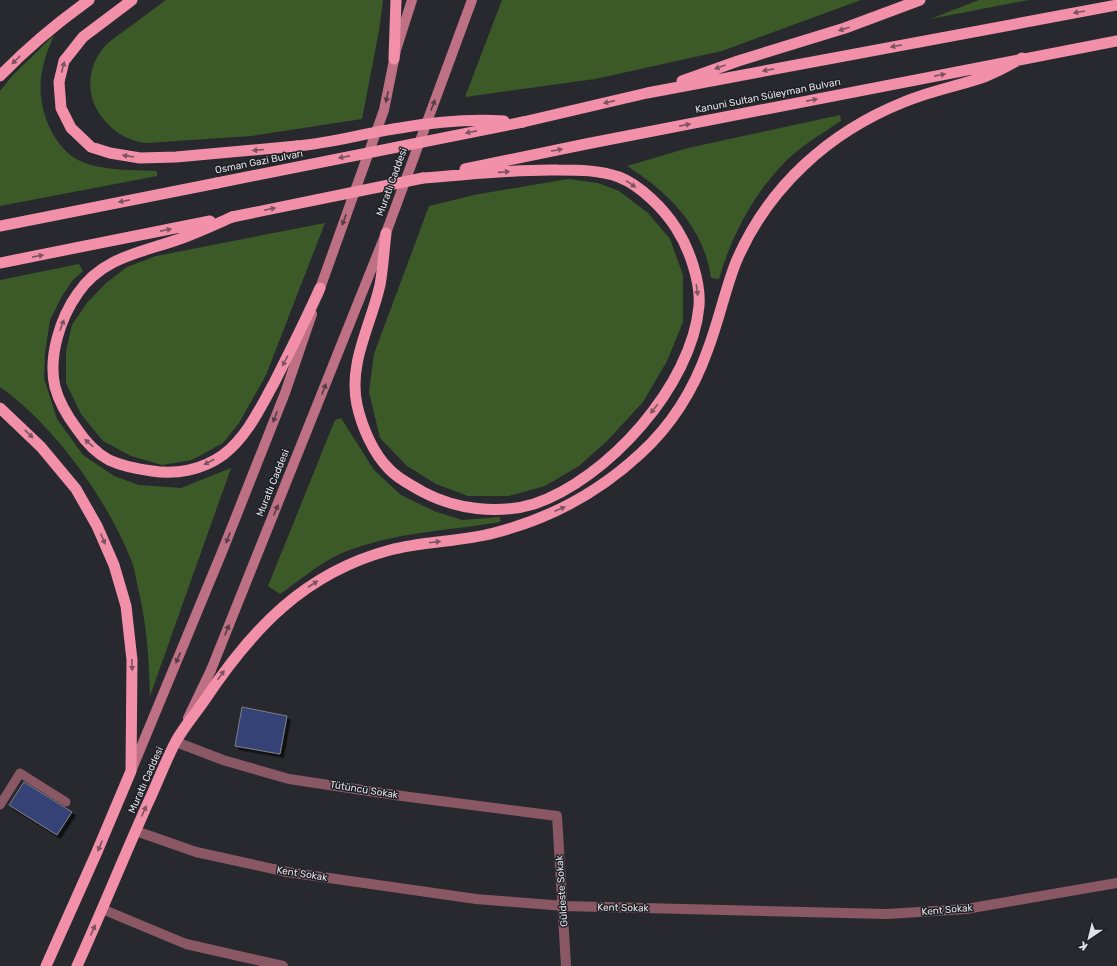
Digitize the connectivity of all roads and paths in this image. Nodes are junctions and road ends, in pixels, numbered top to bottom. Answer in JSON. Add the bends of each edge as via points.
{"nodes":[{"id":1,"x":89,"y":0,"type":"edge"},
{"id":2,"x":132,"y":0,"type":"edge"},
{"id":3,"x":396,"y":0,"type":"edge"},
{"id":4,"x":412,"y":0,"type":"edge"},
{"id":5,"x":472,"y":0,"type":"edge"},
{"id":6,"x":920,"y":0,"type":"edge"},
{"id":7,"x":1117,"y":5,"type":"edge"},
{"id":8,"x":1117,"y":41,"type":"edge"},
{"id":9,"x":1022,"y":58,"type":"junction"},
{"id":10,"x":394,"y":59,"type":"junction"},
{"id":11,"x":0,"y":76,"type":"edge"},
{"id":12,"x":647,"y":93,"type":"junction"},
{"id":13,"x":523,"y":122,"type":"junction"},
{"id":14,"x":423,"y":178,"type":"junction"},
{"id":15,"x":232,"y":217,"type":"junction"},
{"id":16,"x":0,"y":226,"type":"edge"},
{"id":17,"x":386,"y":233,"type":"junction"},
{"id":18,"x":0,"y":263,"type":"edge"},
{"id":19,"x":320,"y":288,"type":"junction"},
{"id":20,"x":0,"y":408,"type":"edge"},
{"id":21,"x":176,"y":742,"type":"junction"},
{"id":22,"x":131,"y":771,"type":"junction"},
{"id":23,"x":66,"y":802,"type":"dead end"},
{"id":24,"x":0,"y":805,"type":"edge"},
{"id":25,"x":556,"y":816,"type":"joint"},
{"id":26,"x":136,"y":830,"type":"junction"},
{"id":27,"x":1117,"y":883,"type":"edge"},
{"id":28,"x":564,"y":906,"type":"junction"},
{"id":29,"x":102,"y":909,"type":"junction"},
{"id":30,"x":46,"y":966,"type":"edge"},
{"id":31,"x":77,"y":966,"type":"edge"},
{"id":32,"x":283,"y":966,"type":"edge"},
{"id":33,"x":566,"y":966,"type":"edge"}],
"edges":[{"from":1,"to":11,"type":"highway","one_way":true,"via":[[18,57]]},
{"from":13,"to":2,"type":"highway","one_way":true,"bridge":true,"via":[[444,122],[318,144],[176,157],[140,158],[110,153],[91,147],[71,128],[60,108],[59,82],[64,62],[83,37]]},
{"from":3,"to":10,"type":"highway"},
{"from":4,"to":10,"type":"main road","name":"Muratlı Caddesi"},
{"from":17,"to":5,"type":"main road","name":"Muratlı Caddesi","one_way":true},
{"from":6,"to":12,"type":"highway","one_way":true,"via":[[846,28],[738,61]]},
{"from":7,"to":12,"type":"highway","one_way":true},
{"from":8,"to":9,"type":"highway","name":"Kanuni Sultan Süleyman Bulvarı"},
{"from":14,"to":9,"type":"highway","name":"Kanuni Sultan Süleyman Bulvarı","one_way":true},
{"from":21,"to":9,"type":"highway","one_way":true,"via":[[225,669],[272,615],[335,570],[390,550],[493,533],[537,519],[568,506],[624,468],[662,431],[692,389],[744,244],[775,196],[795,174],[841,134],[874,116],[906,101],[986,76]]},
{"from":10,"to":19,"type":"main road","name":"Muratlı Caddesi","one_way":true,"via":[[384,110]]},
{"from":12,"to":13,"type":"highway","one_way":true},
{"from":13,"to":16,"type":"highway","name":"Osman Gazi Bulvarı","one_way":true,"bridge":true},
{"from":15,"to":14,"type":"highway","one_way":true,"bridge":true},
{"from":14,"to":17,"type":"highway","one_way":true,"via":[[538,170],[593,170],[621,178],[648,196],[668,215],[682,237],[694,267],[699,304],[694,335],[664,397],[636,433],[608,459],[570,486],[533,504],[504,509],[480,509],[452,504],[407,483],[388,469],[373,446],[363,425],[354,374],[380,283]]},
{"from":18,"to":15,"type":"highway","one_way":true},
{"from":19,"to":15,"type":"highway","one_way":true,"via":[[259,410],[240,438],[223,455],[199,468],[170,474],[133,469],[108,459],[80,434],[67,416],[55,387],[53,359],[62,324],[78,293],[97,274],[119,258],[184,238]]},
{"from":21,"to":17,"type":"main road","name":"Muratlı Caddesi","one_way":true,"via":[[212,670]]},
{"from":19,"to":22,"type":"main road","name":"Muratlı Caddesi","one_way":true,"via":[[279,408]]},
{"from":20,"to":22,"type":"highway","one_way":true,"via":[[41,446],[76,489],[97,526],[114,565],[126,606],[132,660]]},
{"from":21,"to":25,"type":"street","name":"Tütüncü Sokak","via":[[223,760],[289,779]]},
{"from":26,"to":21,"type":"highway","name":"Muratlı Caddesi","one_way":true},
{"from":22,"to":30,"type":"highway","name":"Muratlı Caddesi","one_way":true},
{"from":23,"to":24,"type":"lane","via":[[20,773]]},
{"from":25,"to":28,"type":"street","name":"Güldeste Sokak"},
{"from":26,"to":28,"type":"street","name":"Kent Sokak","via":[[196,852],[287,872],[476,900]]},
{"from":26,"to":29,"type":"highway","name":"Muratlı Caddesi"},
{"from":27,"to":28,"type":"street","name":"Kent Sokak","via":[[966,909],[887,914]]},
{"from":28,"to":33,"type":"street","name":"Güldeste Sokak"},
{"from":31,"to":29,"type":"highway","name":"Muratlı Caddesi","one_way":true},
{"from":29,"to":32,"type":"street","via":[[186,944]]}]}
